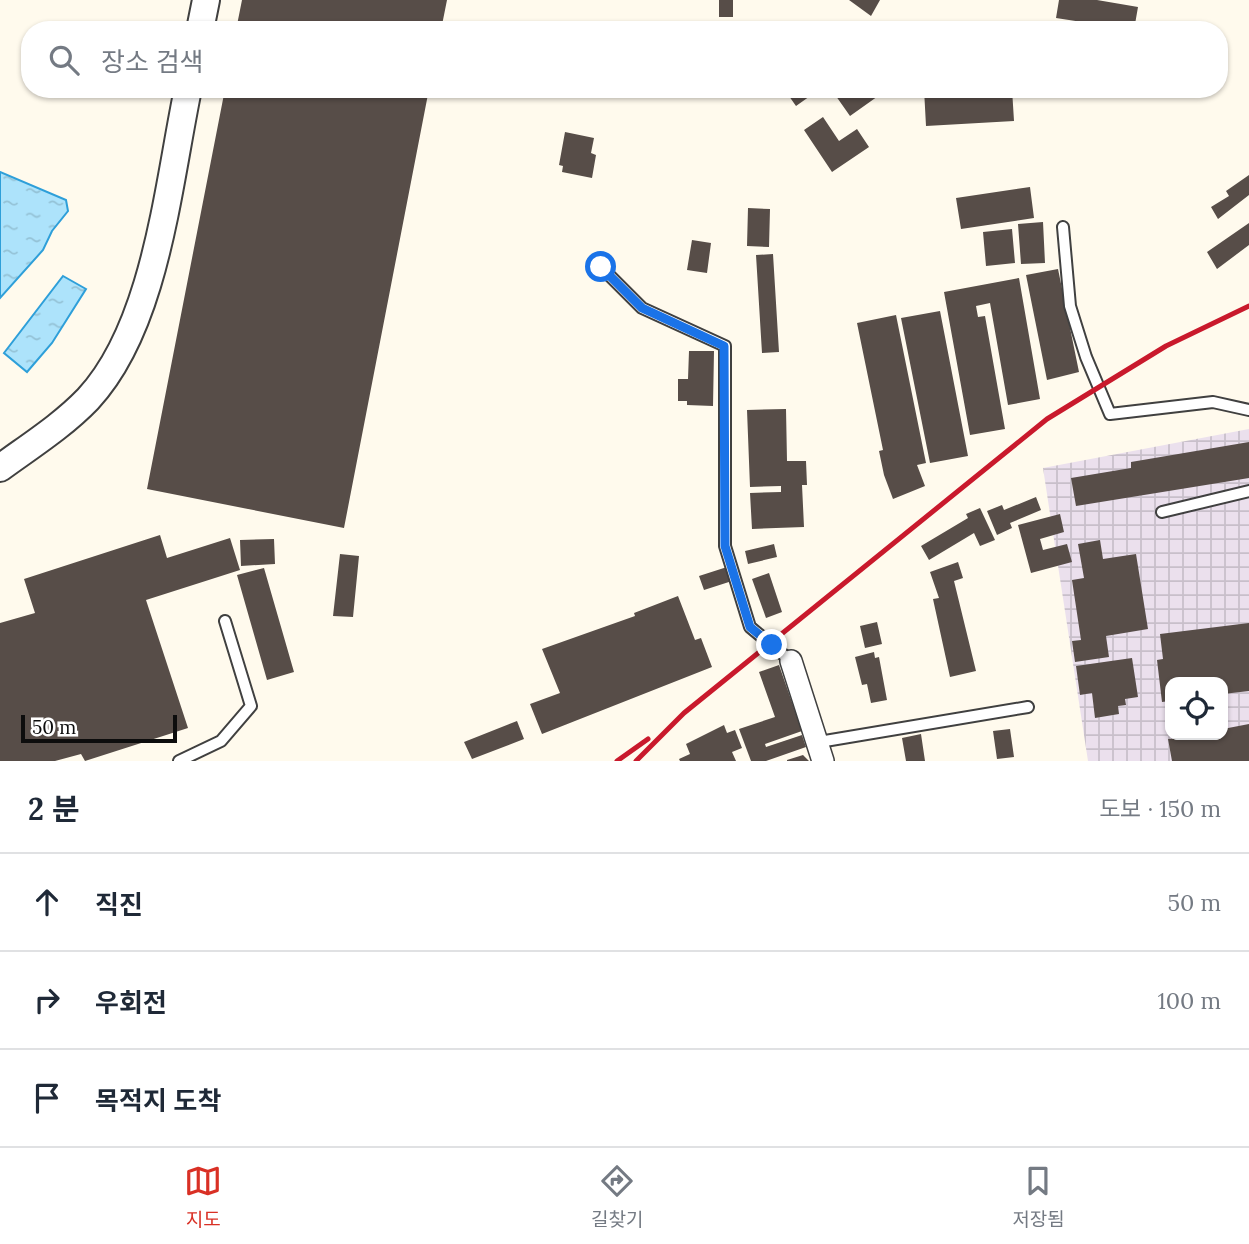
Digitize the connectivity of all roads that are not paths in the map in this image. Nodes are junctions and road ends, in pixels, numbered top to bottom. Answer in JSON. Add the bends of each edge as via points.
{"nodes":[{"id":1,"x":206,"y":0,"type":"edge"},
{"id":2,"x":202,"y":21,"type":"edge"},
{"id":3,"x":186,"y":98,"type":"edge"},
{"id":4,"x":1063,"y":227,"type":"dead end"},
{"id":5,"x":601,"y":267,"type":"dead end"},
{"id":6,"x":1249,"y":410,"type":"edge"},
{"id":7,"x":0,"y":467,"type":"edge"},
{"id":8,"x":1249,"y":491,"type":"edge"},
{"id":9,"x":1162,"y":512,"type":"dead end"},
{"id":10,"x":225,"y":621,"type":"dead end"},
{"id":11,"x":791,"y":660,"type":"joint"},
{"id":12,"x":1028,"y":707,"type":"dead end"},
{"id":13,"x":821,"y":751,"type":"edge"},
{"id":14,"x":178,"y":761,"type":"edge"}],
"edges":[{"from":1,"to":2,"type":"street"},
{"from":3,"to":7,"type":"street","via":[[152,265],[139,316],[121,355],[73,412]]},
{"from":4,"to":6,"type":"lane","via":[[1070,306],[1110,414],[1213,402]]},
{"from":5,"to":11,"type":"lane","via":[[642,308],[724,346],[725,546],[750,627]]},
{"from":8,"to":9,"type":"lane"},
{"from":10,"to":14,"type":"lane","via":[[251,706],[221,741]]},
{"from":11,"to":13,"type":"street"},
{"from":12,"to":13,"type":"lane"}]}
